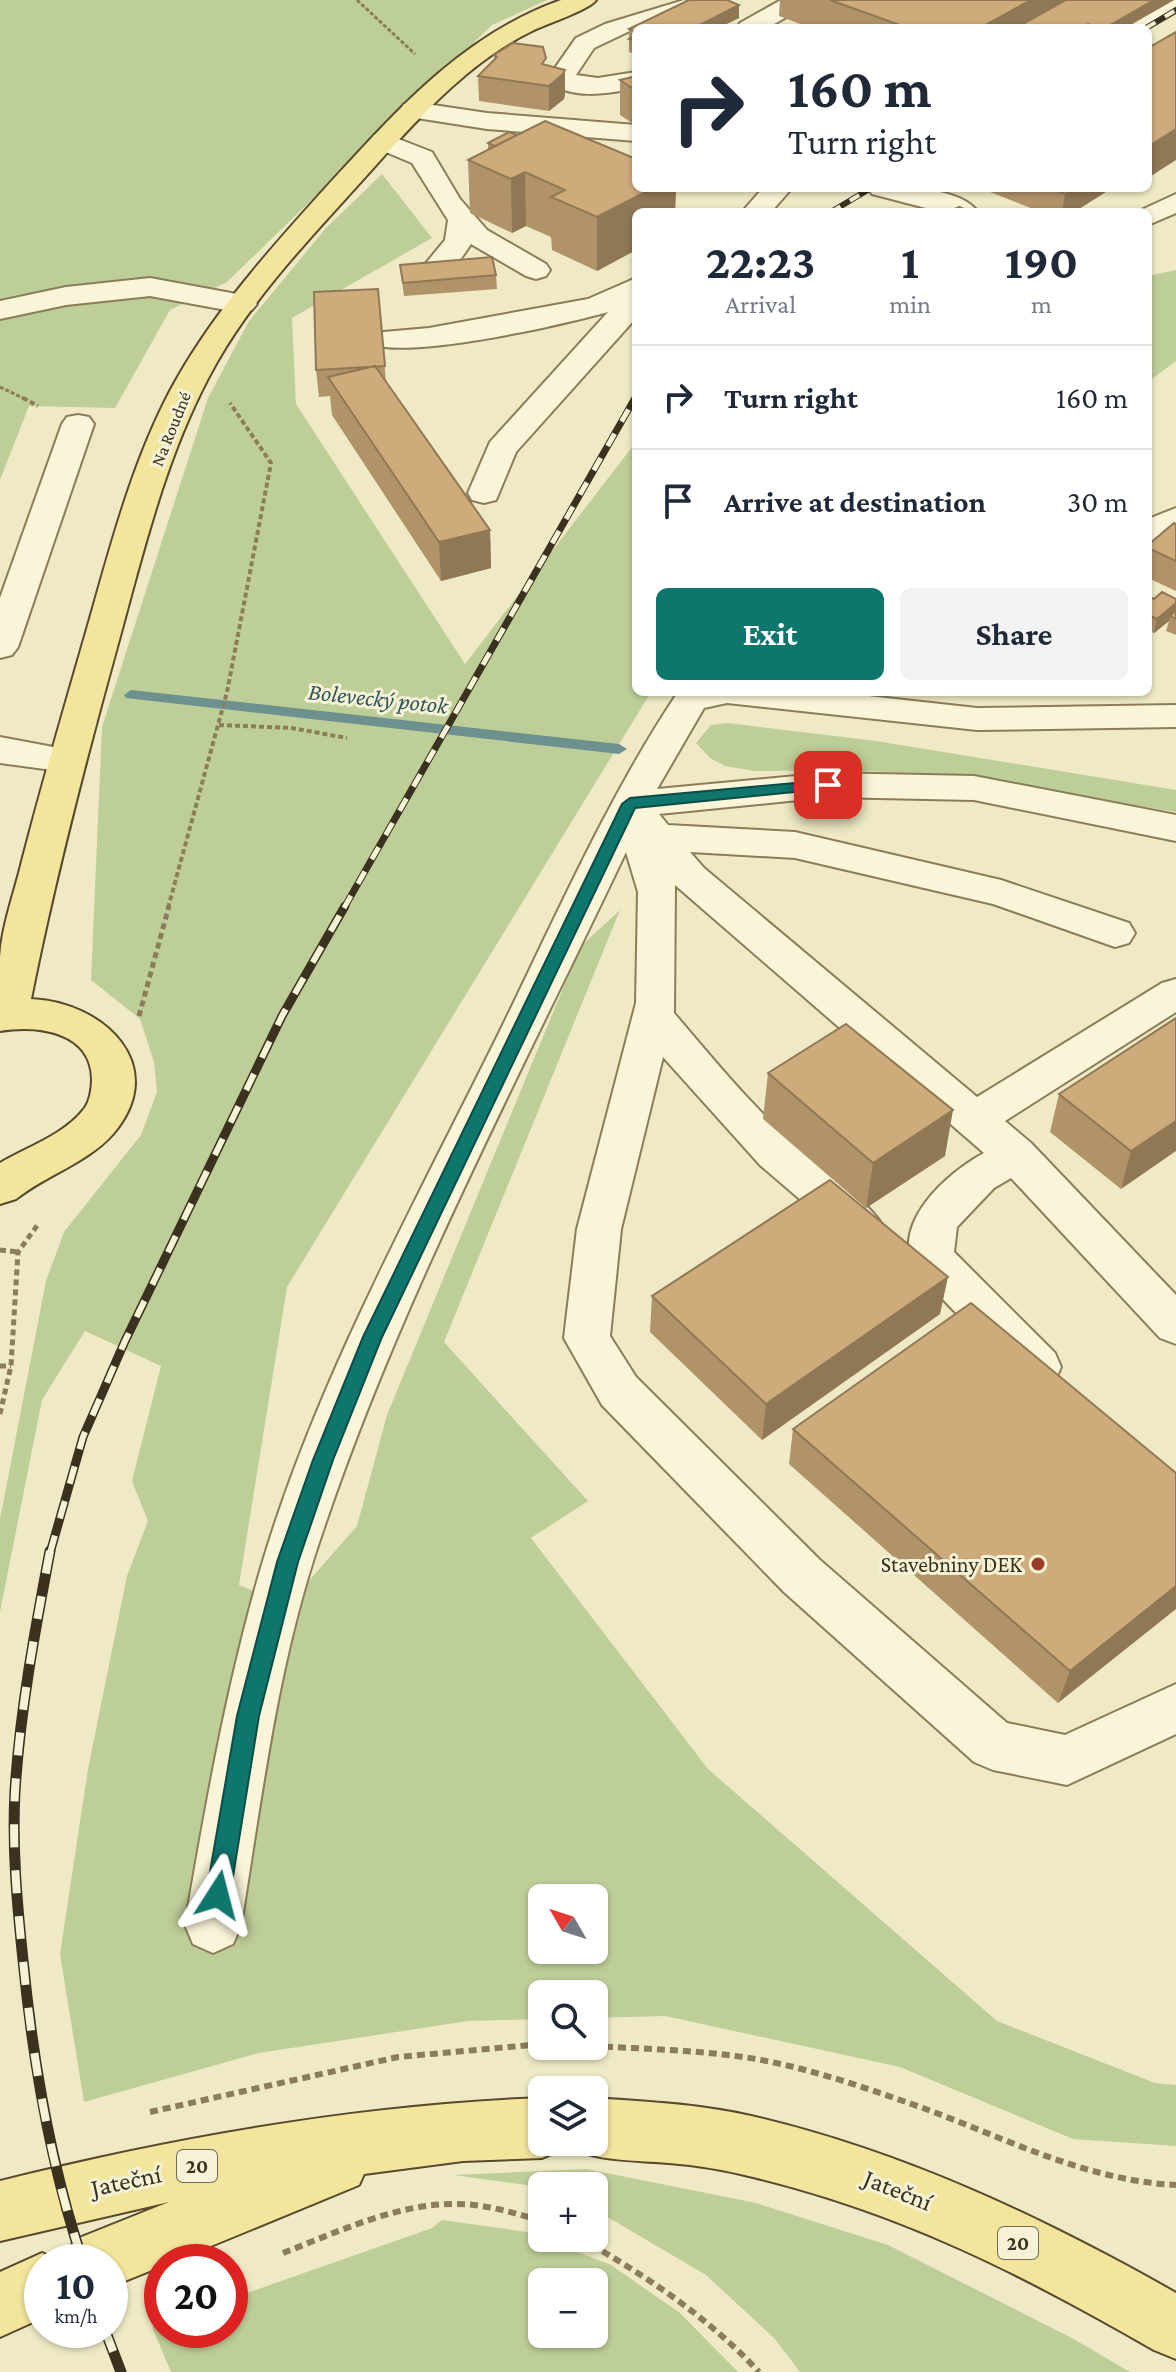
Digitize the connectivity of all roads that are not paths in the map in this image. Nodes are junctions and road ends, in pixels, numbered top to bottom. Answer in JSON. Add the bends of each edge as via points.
{"nodes":[{"id":1,"x":584,"y":0,"type":"edge"},
{"id":2,"x":799,"y":0,"type":"edge"},
{"id":3,"x":1176,"y":2,"type":"edge"},
{"id":4,"x":683,"y":7,"type":"edge"},
{"id":5,"x":756,"y":24,"type":"edge"},
{"id":6,"x":1137,"y":24,"type":"edge"},
{"id":7,"x":632,"y":81,"type":"edge"},
{"id":8,"x":632,"y":97,"type":"edge"},
{"id":9,"x":413,"y":110,"type":"junction"},
{"id":10,"x":568,"y":128,"type":"junction"},
{"id":11,"x":632,"y":131,"type":"edge"},
{"id":12,"x":383,"y":141,"type":"junction"},
{"id":13,"x":438,"y":181,"type":"junction"},
{"id":14,"x":474,"y":186,"type":"edge"},
{"id":15,"x":774,"y":192,"type":"edge"},
{"id":16,"x":895,"y":192,"type":"edge"},
{"id":17,"x":919,"y":199,"type":"edge"},
{"id":18,"x":1176,"y":202,"type":"edge"},
{"id":19,"x":760,"y":208,"type":"edge"},
{"id":20,"x":950,"y":208,"type":"edge"},
{"id":21,"x":1152,"y":215,"type":"edge"},
{"id":22,"x":462,"y":218,"type":"junction"},
{"id":23,"x":436,"y":268,"type":"edge"},
{"id":24,"x":536,"y":270,"type":"dead end"},
{"id":25,"x":632,"y":289,"type":"edge"},
{"id":26,"x":242,"y":304,"type":"junction"},
{"id":27,"x":632,"y":306,"type":"edge"},
{"id":28,"x":0,"y":310,"type":"edge"},
{"id":29,"x":383,"y":339,"type":"edge"},
{"id":30,"x":78,"y":424,"type":"dead end"},
{"id":31,"x":484,"y":493,"type":"dead end"},
{"id":32,"x":1176,"y":518,"type":"edge"},
{"id":33,"x":1152,"y":530,"type":"edge"},
{"id":34,"x":0,"y":647,"type":"edge"},
{"id":35,"x":695,"y":696,"type":"edge"},
{"id":36,"x":797,"y":696,"type":"edge"},
{"id":37,"x":971,"y":706,"type":"edge"},
{"id":38,"x":1176,"y":716,"type":"edge"},
{"id":39,"x":0,"y":749,"type":"edge"},
{"id":40,"x":67,"y":760,"type":"junction"},
{"id":41,"x":643,"y":826,"type":"junction"},
{"id":42,"x":1176,"y":828,"type":"edge"},
{"id":43,"x":1115,"y":933,"type":"dead end"},
{"id":44,"x":1176,"y":993,"type":"edge"},
{"id":45,"x":4,"y":1015,"type":"edge"},
{"id":46,"x":653,"y":1016,"type":"junction"},
{"id":47,"x":975,"y":1119,"type":"junction"},
{"id":48,"x":1016,"y":1155,"type":"junction"},
{"id":49,"x":19,"y":1165,"type":"edge"},
{"id":50,"x":0,"y":1187,"type":"edge"},
{"id":51,"x":931,"y":1257,"type":"junction"},
{"id":52,"x":1176,"y":1325,"type":"edge"},
{"id":53,"x":1076,"y":1397,"type":"edge"},
{"id":54,"x":1176,"y":1708,"type":"edge"},
{"id":55,"x":213,"y":1925,"type":"dead end"},
{"id":56,"x":608,"y":2128,"type":"edge"},
{"id":57,"x":528,"y":2129,"type":"edge"},
{"id":58,"x":396,"y":2141,"type":"junction"},
{"id":59,"x":0,"y":2211,"type":"edge"},
{"id":60,"x":128,"y":2249,"type":"edge"},
{"id":61,"x":24,"y":2293,"type":"edge"},
{"id":62,"x":0,"y":2306,"type":"edge"},
{"id":63,"x":1176,"y":2328,"type":"edge"}],
"edges":[{"from":1,"to":9,"type":"main road","name":"Na Roudné","via":[[509,31]]},
{"from":2,"to":5,"type":"street"},
{"from":3,"to":6,"type":"street"},
{"from":4,"to":7,"type":"street","via":[[585,43],[561,78],[574,85]]},
{"from":8,"to":10,"type":"street"},
{"from":9,"to":10,"type":"street"},
{"from":9,"to":12,"type":"main road","name":"Na Roudné"},
{"from":10,"to":11,"type":"street"},
{"from":12,"to":13,"type":"street","via":[[422,158]]},
{"from":12,"to":26,"type":"main road","name":"Na Roudné"},
{"from":13,"to":14,"type":"street"},
{"from":13,"to":22,"type":"street"},
{"from":15,"to":19,"type":"street"},
{"from":16,"to":17,"type":"street"},
{"from":17,"to":20,"type":"street"},
{"from":18,"to":21,"type":"street"},
{"from":22,"to":23,"type":"street","via":[[464,230],[456,247]]},
{"from":22,"to":24,"type":"street","via":[[477,236]]},
{"from":25,"to":29,"type":"street","via":[[597,306],[550,316],[429,337]]},
{"from":26,"to":28,"type":"street","via":[[150,287]]},
{"from":26,"to":40,"type":"main road","name":"Na Roudné","via":[[202,362],[170,426],[131,536]]},
{"from":27,"to":31,"type":"street","via":[[501,449]]},
{"from":30,"to":34,"type":"street"},
{"from":32,"to":33,"type":"street"},
{"from":35,"to":41,"type":"street"},
{"from":36,"to":37,"type":"street"},
{"from":37,"to":38,"type":"street"},
{"from":39,"to":40,"type":"street"},
{"from":40,"to":45,"type":"main road","name":"Na Roudné"},
{"from":41,"to":42,"type":"street","via":[[828,785],[974,788]]},
{"from":41,"to":43,"type":"street","via":[[795,845],[1001,893]]},
{"from":41,"to":46,"type":"street","via":[[658,892]]},
{"from":41,"to":47,"type":"street","via":[[690,877]]},
{"from":41,"to":55,"type":"street","via":[[372,1337],[323,1460],[288,1562],[248,1716]]},
{"from":44,"to":47,"type":"street"},
{"from":45,"to":49,"type":"main road","name":"Na Roudné","via":[[52,1017],[89,1032],[110,1059],[113,1074],[113,1091],[95,1125],[79,1139]]},
{"from":46,"to":51,"type":"street","via":[[716,1093],[818,1195],[877,1237]]},
{"from":46,"to":54,"type":"street","via":[[599,1229],[587,1338],[619,1391],[802,1576],[993,1745],[1067,1760]]},
{"from":47,"to":48,"type":"street"},
{"from":48,"to":51,"type":"street","via":[[979,1176],[936,1221]]},
{"from":48,"to":52,"type":"street"},
{"from":49,"to":50,"type":"main road","name":"Na Roudné"},
{"from":51,"to":53,"type":"street","via":[[1039,1368]]},
{"from":56,"to":63,"type":"main road","name":"Jateční","number":"20","via":[[690,2137],[853,2172],[924,2199],[1087,2276]]},
{"from":57,"to":58,"type":"main road","name":"Jateční","number":"20"},
{"from":58,"to":59,"type":"main road","name":"Jateční","number":"20","via":[[209,2164]]},
{"from":58,"to":60,"type":"main road","name":"Jateční","number":"20"},
{"from":61,"to":62,"type":"main road"}]}
